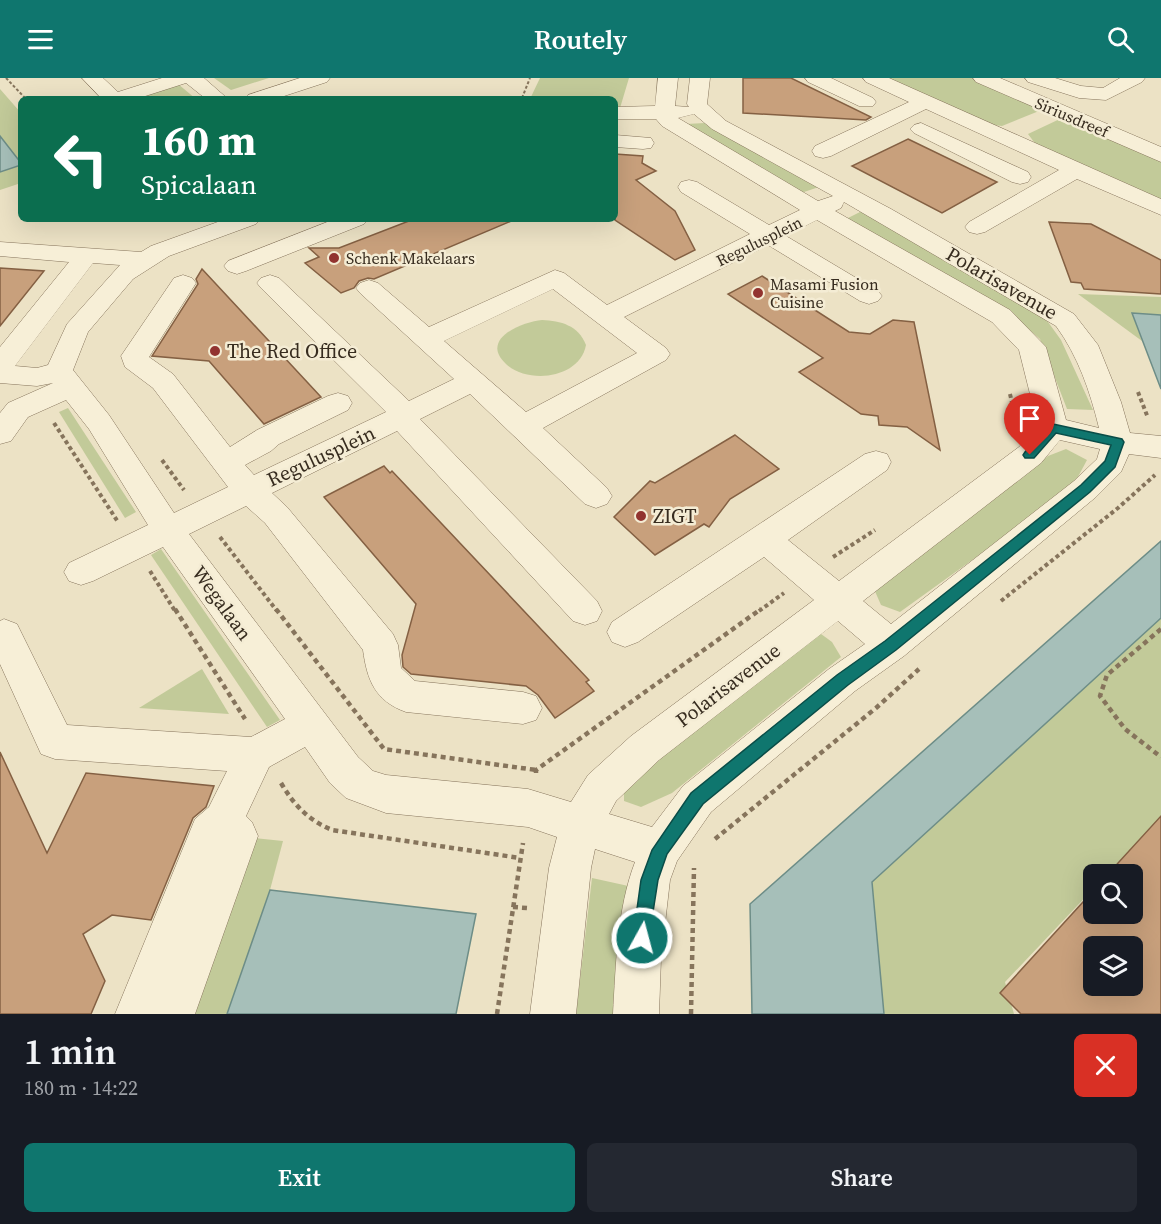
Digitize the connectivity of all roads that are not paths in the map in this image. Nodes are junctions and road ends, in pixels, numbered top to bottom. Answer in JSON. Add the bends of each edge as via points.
{"nodes":[{"id":1,"x":92,"y":78,"type":"edge"},
{"id":2,"x":183,"y":78,"type":"edge"},
{"id":3,"x":192,"y":78,"type":"edge"},
{"id":4,"x":320,"y":78,"type":"edge"},
{"id":5,"x":668,"y":78,"type":"edge"},
{"id":6,"x":700,"y":78,"type":"edge"},
{"id":7,"x":873,"y":78,"type":"edge"},
{"id":8,"x":982,"y":78,"type":"edge"},
{"id":9,"x":1024,"y":78,"type":"edge"},
{"id":10,"x":1035,"y":78,"type":"edge"},
{"id":11,"x":1135,"y":78,"type":"edge"},
{"id":12,"x":820,"y":79,"type":"edge"},
{"id":13,"x":1003,"y":87,"type":"junction"},
{"id":14,"x":111,"y":96,"type":"edge"},
{"id":15,"x":124,"y":96,"type":"edge"},
{"id":16,"x":214,"y":96,"type":"edge"},
{"id":17,"x":264,"y":96,"type":"edge"},
{"id":18,"x":866,"y":102,"type":"dead end"},
{"id":19,"x":926,"y":102,"type":"junction"},
{"id":20,"x":1054,"y":109,"type":"junction"},
{"id":21,"x":702,"y":111,"type":"junction"},
{"id":22,"x":618,"y":113,"type":"edge"},
{"id":23,"x":664,"y":114,"type":"junction"},
{"id":24,"x":921,"y":129,"type":"dead end"},
{"id":25,"x":1000,"y":135,"type":"junction"},
{"id":26,"x":618,"y":141,"type":"edge"},
{"id":27,"x":643,"y":143,"type":"dead end"},
{"id":28,"x":823,"y":151,"type":"dead end"},
{"id":29,"x":969,"y":152,"type":"junction"},
{"id":30,"x":1161,"y":155,"type":"edge"},
{"id":31,"x":1076,"y":170,"type":"junction"},
{"id":32,"x":1020,"y":177,"type":"dead end"},
{"id":33,"x":689,"y":187,"type":"dead end"},
{"id":34,"x":848,"y":196,"type":"junction"},
{"id":35,"x":1161,"y":208,"type":"edge"},
{"id":36,"x":819,"y":211,"type":"junction"},
{"id":37,"x":240,"y":222,"type":"edge"},
{"id":38,"x":348,"y":222,"type":"edge"},
{"id":39,"x":977,"y":227,"type":"dead end"},
{"id":40,"x":769,"y":235,"type":"junction"},
{"id":41,"x":0,"y":249,"type":"edge"},
{"id":42,"x":87,"y":255,"type":"junction"},
{"id":43,"x":146,"y":260,"type":"junction"},
{"id":44,"x":237,"y":266,"type":"dead end"},
{"id":45,"x":183,"y":284,"type":"dead end"},
{"id":46,"x":270,"y":284,"type":"dead end"},
{"id":47,"x":369,"y":288,"type":"dead end"},
{"id":48,"x":869,"y":296,"type":"dead end"},
{"id":49,"x":605,"y":316,"type":"junction"},
{"id":50,"x":426,"y":339,"type":"junction"},
{"id":51,"x":0,"y":366,"type":"edge"},
{"id":52,"x":0,"y":374,"type":"edge"},
{"id":53,"x":65,"y":379,"type":"junction"},
{"id":54,"x":474,"y":381,"type":"junction"},
{"id":55,"x":338,"y":403,"type":"dead end"},
{"id":56,"x":402,"y":418,"type":"junction"},
{"id":57,"x":524,"y":426,"type":"junction"},
{"id":58,"x":1053,"y":428,"type":"junction"},
{"id":59,"x":0,"y":434,"type":"edge"},
{"id":60,"x":1118,"y":442,"type":"junction"},
{"id":61,"x":1161,"y":447,"type":"edge"},
{"id":62,"x":226,"y":462,"type":"junction"},
{"id":63,"x":876,"y":462,"type":"dead end"},
{"id":64,"x":249,"y":490,"type":"junction"},
{"id":65,"x":596,"y":496,"type":"dead end"},
{"id":66,"x":168,"y":529,"type":"junction"},
{"id":67,"x":765,"y":539,"type":"junction"},
{"id":68,"x":81,"y":572,"type":"dead end"},
{"id":69,"x":839,"y":600,"type":"junction"},
{"id":70,"x":585,"y":611,"type":"dead end"},
{"id":71,"x":625,"y":632,"type":"dead end"},
{"id":72,"x":4,"y":634,"type":"dead end"},
{"id":73,"x":891,"y":645,"type":"junction"},
{"id":74,"x":523,"y":708,"type":"dead end"},
{"id":75,"x":310,"y":724,"type":"junction"},
{"id":76,"x":255,"y":755,"type":"junction"},
{"id":77,"x":223,"y":821,"type":"junction"},
{"id":78,"x":581,"y":823,"type":"junction"},
{"id":79,"x":677,"y":854,"type":"junction"},
{"id":80,"x":138,"y":1014,"type":"edge"},
{"id":81,"x":172,"y":1014,"type":"edge"},
{"id":82,"x":553,"y":1014,"type":"edge"},
{"id":83,"x":636,"y":1014,"type":"edge"}],
"edges":[{"from":1,"to":14,"type":"street"},
{"from":2,"to":15,"type":"street"},
{"from":3,"to":16,"type":"street"},
{"from":4,"to":17,"type":"street"},
{"from":5,"to":23,"type":"street"},
{"from":6,"to":21,"type":"street","via":[[697,104]]},
{"from":7,"to":19,"type":"street"},
{"from":8,"to":13,"type":"street","name":"Siriusdreef"},
{"from":9,"to":13,"type":"street"},
{"from":10,"to":11,"type":"street","via":[[1079,92],[1106,94]]},
{"from":12,"to":18,"type":"street"},
{"from":13,"to":20,"type":"street","name":"Siriusdreef"},
{"from":19,"to":25,"type":"street"},
{"from":19,"to":28,"type":"street"},
{"from":20,"to":25,"type":"street"},
{"from":20,"to":30,"type":"street","name":"Siriusdreef"},
{"from":21,"to":23,"type":"street"},
{"from":21,"to":34,"type":"street","name":"Polarisavenue"},
{"from":22,"to":23,"type":"street"},
{"from":23,"to":36,"type":"street","name":"Polarisavenue","via":[[691,137]]},
{"from":24,"to":29,"type":"street"},
{"from":25,"to":29,"type":"street"},
{"from":25,"to":31,"type":"street"},
{"from":26,"to":27,"type":"street"},
{"from":29,"to":32,"type":"street"},
{"from":31,"to":35,"type":"street"},
{"from":31,"to":39,"type":"street"},
{"from":33,"to":40,"type":"street"},
{"from":34,"to":36,"type":"street","name":"Regulusplein"},
{"from":34,"to":60,"type":"street","name":"Polarisavenue","via":[[1065,320],[1084,345]]},
{"from":36,"to":40,"type":"street","name":"Regulusplein"},
{"from":36,"to":58,"type":"street","name":"Polarisavenue","via":[[1001,316],[1032,346]]},
{"from":37,"to":43,"type":"street","via":[[160,251]]},
{"from":38,"to":44,"type":"street"},
{"from":40,"to":48,"type":"street"},
{"from":40,"to":49,"type":"street","name":"Regulusplein"},
{"from":41,"to":42,"type":"street"},
{"from":42,"to":43,"type":"street"},
{"from":42,"to":51,"type":"street"},
{"from":43,"to":53,"type":"street","via":[[124,274],[76,330]]},
{"from":45,"to":62,"type":"street","via":[[135,361],[163,381]]},
{"from":46,"to":56,"type":"street","via":[[399,408]]},
{"from":47,"to":50,"type":"street"},
{"from":49,"to":50,"type":"street","via":[[555,278]]},
{"from":49,"to":57,"type":"street","via":[[656,354]]},
{"from":50,"to":54,"type":"street"},
{"from":52,"to":53,"type":"street"},
{"from":53,"to":59,"type":"street","via":[[18,410]]},
{"from":53,"to":66,"type":"street","name":"Wegalaan","via":[[99,422]]},
{"from":54,"to":56,"type":"street","name":"Regulusplein"},
{"from":54,"to":57,"type":"street"},
{"from":55,"to":62,"type":"street"},
{"from":56,"to":64,"type":"street","name":"Regulusplein"},
{"from":56,"to":70,"type":"street"},
{"from":57,"to":65,"type":"street"},
{"from":58,"to":60,"type":"street"},
{"from":58,"to":69,"type":"street","name":"Polarisavenue","via":[[1030,455]]},
{"from":60,"to":61,"type":"street"},
{"from":60,"to":73,"type":"street","via":[[1110,464],[1085,489]]},
{"from":62,"to":64,"type":"street"},
{"from":63,"to":67,"type":"street"},
{"from":64,"to":66,"type":"street","name":"Regulusplein"},
{"from":64,"to":74,"type":"street","via":[[276,515],[380,645],[384,673],[406,696]]},
{"from":66,"to":68,"type":"street","name":"Regulusplein"},
{"from":66,"to":75,"type":"street","name":"Wegalaan"},
{"from":67,"to":69,"type":"street"},
{"from":67,"to":71,"type":"street"},
{"from":69,"to":73,"type":"street"},
{"from":69,"to":78,"type":"street","name":"Polarisavenue","via":[[645,748],[602,788]]},
{"from":72,"to":76,"type":"street","via":[[54,742]]},
{"from":73,"to":79,"type":"street","via":[[842,680],[697,799]]},
{"from":75,"to":76,"type":"street"},
{"from":75,"to":78,"type":"street","name":"Wegalaan","via":[[360,785],[386,794],[528,808]]},
{"from":76,"to":77,"type":"street"},
{"from":77,"to":80,"type":"street","via":[[210,833]]},
{"from":77,"to":81,"type":"street","via":[[237,836]]},
{"from":78,"to":79,"type":"street","name":"Wegalaan"},
{"from":78,"to":82,"type":"street","name":"Polarisavenue","via":[[570,868]]},
{"from":79,"to":83,"type":"street","via":[[649,880]]}]}
